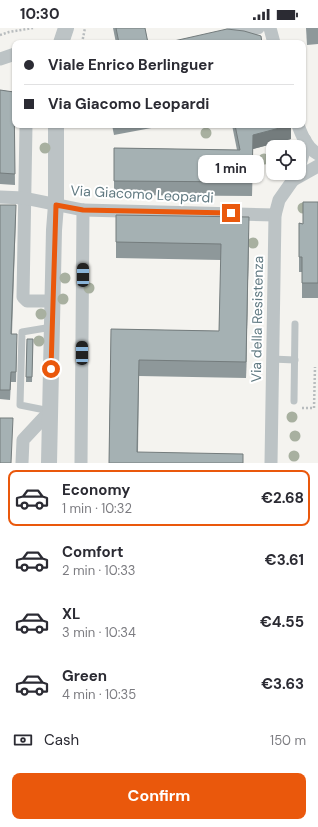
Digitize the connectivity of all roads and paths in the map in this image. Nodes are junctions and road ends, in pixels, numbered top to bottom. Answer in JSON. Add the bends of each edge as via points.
{"nodes":[{"id":1,"x":33,"y":28,"type":"edge"},
{"id":2,"x":57,"y":28,"type":"edge"},
{"id":3,"x":66,"y":28,"type":"edge"},
{"id":4,"x":85,"y":28,"type":"edge"},
{"id":5,"x":258,"y":28,"type":"edge"},
{"id":6,"x":270,"y":28,"type":"edge"},
{"id":7,"x":0,"y":35,"type":"edge"},
{"id":8,"x":213,"y":38,"type":"edge"},
{"id":9,"x":59,"y":40,"type":"edge"},
{"id":10,"x":61,"y":40,"type":"edge"},
{"id":11,"x":83,"y":40,"type":"edge"},
{"id":12,"x":273,"y":40,"type":"edge"},
{"id":13,"x":12,"y":55,"type":"edge"},
{"id":14,"x":0,"y":59,"type":"edge"},
{"id":15,"x":26,"y":128,"type":"edge"},
{"id":16,"x":56,"y":128,"type":"edge"},
{"id":17,"x":299,"y":128,"type":"edge"},
{"id":18,"x":305,"y":140,"type":"edge"},
{"id":19,"x":306,"y":141,"type":"edge"},
{"id":20,"x":318,"y":154,"type":"edge"},
{"id":21,"x":318,"y":166,"type":"edge"},
{"id":22,"x":306,"y":172,"type":"edge"},
{"id":23,"x":292,"y":180,"type":"edge"},
{"id":24,"x":0,"y":197,"type":"edge"},
{"id":25,"x":24,"y":198,"type":"junction"},
{"id":26,"x":56,"y":205,"type":"junction"},
{"id":27,"x":83,"y":210,"type":"junction"},
{"id":28,"x":275,"y":215,"type":"junction"},
{"id":29,"x":52,"y":301,"type":"junction"},
{"id":30,"x":296,"y":324,"type":"dead end"},
{"id":31,"x":52,"y":328,"type":"junction"},
{"id":32,"x":272,"y":358,"type":"junction"},
{"id":33,"x":295,"y":360,"type":"junction"},
{"id":34,"x":315,"y":367,"type":"dead end"},
{"id":35,"x":294,"y":401,"type":"dead end"},
{"id":36,"x":299,"y":408,"type":"dead end"},
{"id":37,"x":50,"y":411,"type":"junction"},
{"id":38,"x":22,"y":463,"type":"edge"},
{"id":39,"x":49,"y":463,"type":"edge"},
{"id":40,"x":81,"y":463,"type":"edge"},
{"id":41,"x":271,"y":463,"type":"edge"}],
"edges":[{"from":1,"to":7,"type":"path"},
{"from":2,"to":9,"type":"street"},
{"from":3,"to":10,"type":"street"},
{"from":4,"to":11,"type":"path"},
{"from":5,"to":8,"type":"street"},
{"from":6,"to":12,"type":"street"},
{"from":13,"to":14,"type":"street"},
{"from":15,"to":25,"type":"street"},
{"from":16,"to":26,"type":"street"},
{"from":17,"to":18,"type":"street"},
{"from":19,"to":20,"type":"street"},
{"from":21,"to":22,"type":"street","name":"Via della Resistenza"},
{"from":23,"to":28,"type":"street","name":"Via della Resistenza","via":[[279,200]]},
{"from":24,"to":25,"type":"street","name":"Via Giacomo Leopardi"},
{"from":25,"to":26,"type":"street","name":"Via Giacomo Leopardi"},
{"from":25,"to":29,"type":"street","via":[[22,297],[27,301]]},
{"from":26,"to":27,"type":"street","name":"Via Giacomo Leopardi"},
{"from":26,"to":29,"type":"street"},
{"from":27,"to":28,"type":"street","name":"Via Giacomo Leopardi"},
{"from":27,"to":40,"type":"street"},
{"from":28,"to":32,"type":"street","name":"Via della Resistenza"},
{"from":29,"to":31,"type":"street"},
{"from":30,"to":33,"type":"lane"},
{"from":31,"to":37,"type":"street"},
{"from":31,"to":37,"type":"lane","via":[[22,332],[20,405]]},
{"from":32,"to":33,"type":"lane"},
{"from":32,"to":41,"type":"street","name":"Via della Resistenza"},
{"from":33,"to":35,"type":"lane"},
{"from":34,"to":36,"type":"path","via":[[314,408]]},
{"from":37,"to":38,"type":"street","via":[[23,440]]},
{"from":37,"to":39,"type":"street"}]}
